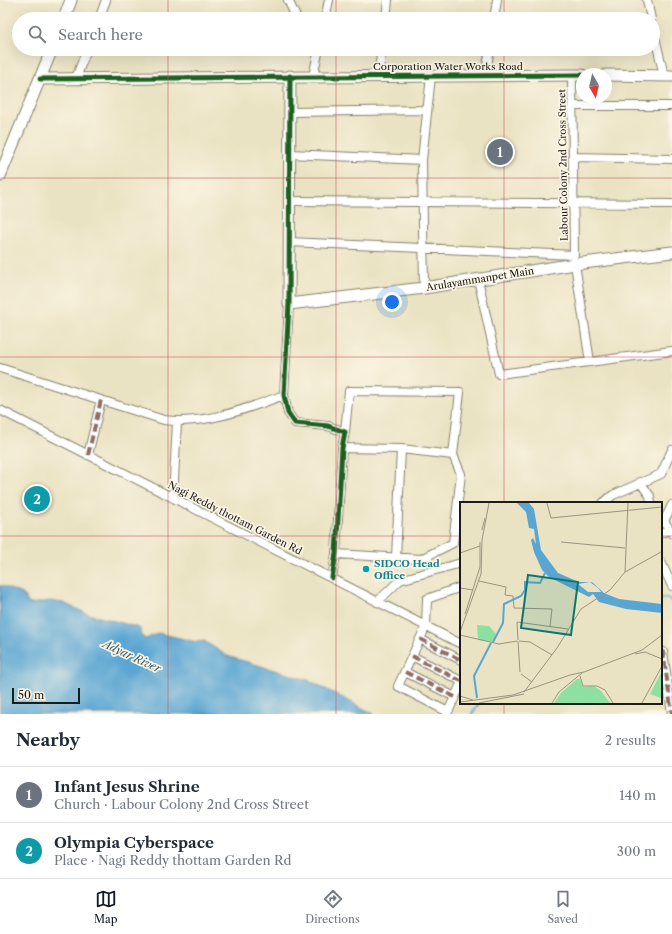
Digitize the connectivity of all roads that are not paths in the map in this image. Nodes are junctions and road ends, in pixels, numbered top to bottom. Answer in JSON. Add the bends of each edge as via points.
{"nodes":[{"id":1,"x":71,"y":0,"type":"edge"},
{"id":2,"x":106,"y":0,"type":"edge"},
{"id":3,"x":288,"y":0,"type":"edge"},
{"id":4,"x":328,"y":0,"type":"edge"},
{"id":5,"x":388,"y":0,"type":"edge"},
{"id":6,"x":497,"y":0,"type":"edge"},
{"id":7,"x":647,"y":0,"type":"edge"},
{"id":8,"x":67,"y":12,"type":"edge"},
{"id":9,"x":102,"y":12,"type":"edge"},
{"id":10,"x":294,"y":12,"type":"edge"},
{"id":11,"x":326,"y":12,"type":"edge"},
{"id":12,"x":387,"y":12,"type":"edge"},
{"id":13,"x":495,"y":12,"type":"edge"},
{"id":14,"x":650,"y":12,"type":"edge"},
{"id":15,"x":660,"y":50,"type":"edge"},
{"id":16,"x":49,"y":56,"type":"edge"},
{"id":17,"x":84,"y":56,"type":"edge"},
{"id":18,"x":316,"y":56,"type":"edge"},
{"id":19,"x":318,"y":56,"type":"edge"},
{"id":20,"x":381,"y":56,"type":"edge"},
{"id":21,"x":489,"y":56,"type":"edge"},
{"id":22,"x":317,"y":59,"type":"junction"},
{"id":23,"x":378,"y":75,"type":"junction"},
{"id":24,"x":576,"y":75,"type":"edge"},
{"id":25,"x":612,"y":75,"type":"edge"},
{"id":26,"x":290,"y":76,"type":"junction"},
{"id":27,"x":313,"y":76,"type":"junction"},
{"id":28,"x":431,"y":76,"type":"junction"},
{"id":29,"x":485,"y":76,"type":"junction"},
{"id":30,"x":668,"y":76,"type":"edge"},
{"id":31,"x":76,"y":78,"type":"junction"},
{"id":32,"x":40,"y":79,"type":"junction"},
{"id":33,"x":576,"y":81,"type":"edge"},
{"id":34,"x":572,"y":106,"type":"junction"},
{"id":35,"x":672,"y":106,"type":"edge"},
{"id":36,"x":426,"y":110,"type":"junction"},
{"id":37,"x":290,"y":112,"type":"junction"},
{"id":38,"x":290,"y":154,"type":"junction"},
{"id":39,"x":573,"y":157,"type":"junction"},
{"id":40,"x":672,"y":159,"type":"edge"},
{"id":41,"x":422,"y":160,"type":"junction"},
{"id":42,"x":0,"y":176,"type":"edge"},
{"id":43,"x":289,"y":201,"type":"junction"},
{"id":44,"x":422,"y":201,"type":"junction"},
{"id":45,"x":574,"y":202,"type":"junction"},
{"id":46,"x":672,"y":204,"type":"edge"},
{"id":47,"x":289,"y":242,"type":"junction"},
{"id":48,"x":422,"y":248,"type":"junction"},
{"id":49,"x":672,"y":252,"type":"edge"},
{"id":50,"x":575,"y":259,"type":"junction"},
{"id":51,"x":478,"y":279,"type":"junction"},
{"id":52,"x":424,"y":288,"type":"junction"},
{"id":53,"x":289,"y":304,"type":"junction"},
{"id":54,"x":672,"y":352,"type":"edge"},
{"id":55,"x":590,"y":362,"type":"junction"},
{"id":56,"x":0,"y":368,"type":"edge"},
{"id":57,"x":284,"y":395,"type":"junction"},
{"id":58,"x":101,"y":400,"type":"junction"},
{"id":59,"x":0,"y":410,"type":"edge"},
{"id":60,"x":177,"y":422,"type":"junction"},
{"id":61,"x":345,"y":432,"type":"junction"},
{"id":62,"x":342,"y":448,"type":"junction"},
{"id":63,"x":400,"y":449,"type":"junction"},
{"id":64,"x":672,"y":450,"type":"edge"},
{"id":65,"x":88,"y":455,"type":"junction"},
{"id":66,"x":453,"y":455,"type":"junction"},
{"id":67,"x":640,"y":482,"type":"junction"},
{"id":68,"x":173,"y":498,"type":"junction"},
{"id":69,"x":604,"y":502,"type":"edge"},
{"id":70,"x":651,"y":502,"type":"edge"},
{"id":71,"x":672,"y":505,"type":"edge"},
{"id":72,"x":662,"y":520,"type":"edge"},
{"id":73,"x":671,"y":532,"type":"edge"},
{"id":74,"x":336,"y":554,"type":"junction"},
{"id":75,"x":396,"y":558,"type":"junction"},
{"id":76,"x":460,"y":563,"type":"edge"},
{"id":77,"x":662,"y":564,"type":"edge"},
{"id":78,"x":332,"y":578,"type":"junction"},
{"id":79,"x":672,"y":586,"type":"edge"},
{"id":80,"x":460,"y":587,"type":"edge"},
{"id":81,"x":377,"y":602,"type":"junction"},
{"id":82,"x":426,"y":626,"type":"junction"},
{"id":83,"x":420,"y":639,"type":"junction"},
{"id":84,"x":460,"y":643,"type":"edge"},
{"id":85,"x":662,"y":652,"type":"edge"},
{"id":86,"x":412,"y":656,"type":"junction"},
{"id":87,"x":460,"y":659,"type":"edge"},
{"id":88,"x":405,"y":672,"type":"junction"},
{"id":89,"x":460,"y":681,"type":"edge"},
{"id":90,"x":460,"y":684,"type":"edge"},
{"id":91,"x":671,"y":696,"type":"edge"},
{"id":92,"x":455,"y":697,"type":"junction"},
{"id":93,"x":672,"y":714,"type":"edge"}],
"edges":[{"from":1,"to":8,"type":"street"},
{"from":2,"to":9,"type":"street"},
{"from":3,"to":10,"type":"street"},
{"from":4,"to":11,"type":"street"},
{"from":5,"to":12,"type":"street"},
{"from":6,"to":13,"type":"street"},
{"from":7,"to":14,"type":"street"},
{"from":15,"to":30,"type":"street"},
{"from":16,"to":32,"type":"street"},
{"from":17,"to":31,"type":"street"},
{"from":18,"to":22,"type":"street"},
{"from":19,"to":22,"type":"street"},
{"from":20,"to":23,"type":"street"},
{"from":21,"to":29,"type":"street"},
{"from":22,"to":27,"type":"street"},
{"from":23,"to":27,"type":"street","name":"Corporation Water Works Road"},
{"from":23,"to":28,"type":"street","name":"Corporation Water Works Road"},
{"from":24,"to":29,"type":"street","name":"Corporation Water Works Road"},
{"from":25,"to":30,"type":"street"},
{"from":26,"to":27,"type":"street","name":"Corporation Water Works Road"},
{"from":26,"to":31,"type":"street","name":"Corporation Water Works Road"},
{"from":26,"to":37,"type":"street"},
{"from":28,"to":29,"type":"street","name":"Corporation Water Works Road"},
{"from":28,"to":36,"type":"street"},
{"from":31,"to":32,"type":"street","name":"Corporation Water Works Road"},
{"from":32,"to":42,"type":"street"},
{"from":33,"to":34,"type":"street","name":"Labour Colony 2nd Cross Street"},
{"from":34,"to":35,"type":"street"},
{"from":34,"to":39,"type":"street","name":"Labour Colony 2nd Cross Street"},
{"from":36,"to":37,"type":"street"},
{"from":36,"to":41,"type":"street"},
{"from":37,"to":38,"type":"street"},
{"from":38,"to":41,"type":"street"},
{"from":38,"to":43,"type":"street"},
{"from":39,"to":40,"type":"street"},
{"from":39,"to":45,"type":"street","name":"Labour Colony 2nd Cross Street"},
{"from":41,"to":44,"type":"street"},
{"from":43,"to":44,"type":"street"},
{"from":43,"to":47,"type":"street"},
{"from":44,"to":45,"type":"street"},
{"from":44,"to":48,"type":"street"},
{"from":45,"to":46,"type":"street"},
{"from":45,"to":50,"type":"street","name":"Labour Colony 2nd Cross Street"},
{"from":47,"to":48,"type":"street"},
{"from":47,"to":53,"type":"street"},
{"from":48,"to":50,"type":"street"},
{"from":48,"to":52,"type":"street"},
{"from":49,"to":50,"type":"street","name":"Arulayammanpet Main"},
{"from":50,"to":51,"type":"street","name":"Arulayammanpet Main"},
{"from":50,"to":55,"type":"street","name":"Labour Colony 2nd Cross Street"},
{"from":51,"to":52,"type":"street","name":"Arulayammanpet Main"},
{"from":51,"to":55,"type":"street","via":[[499,374]]},
{"from":52,"to":53,"type":"street","name":"Arulayammanpet Main"},
{"from":53,"to":57,"type":"street"},
{"from":54,"to":55,"type":"street"},
{"from":56,"to":58,"type":"street"},
{"from":57,"to":60,"type":"street","via":[[227,415]]},
{"from":57,"to":61,"type":"street","via":[[288,412],[295,423],[328,426]]},
{"from":58,"to":60,"type":"street"},
{"from":58,"to":65,"type":"street"},
{"from":59,"to":65,"type":"street","name":"Nagi Reddy thottam Garden Rd"},
{"from":60,"to":68,"type":"street"},
{"from":61,"to":62,"type":"street"},
{"from":61,"to":66,"type":"street","via":[[349,391],[460,392]]},
{"from":62,"to":63,"type":"street"},
{"from":62,"to":74,"type":"street"},
{"from":63,"to":66,"type":"street"},
{"from":63,"to":75,"type":"street"},
{"from":64,"to":67,"type":"street","via":[[661,474]]},
{"from":65,"to":68,"type":"street","name":"Nagi Reddy thottam Garden Rd"},
{"from":66,"to":75,"type":"street","via":[[461,474],[453,542],[421,559]]},
{"from":67,"to":69,"type":"street","via":[[612,495]]},
{"from":67,"to":70,"type":"street","via":[[650,496]]},
{"from":68,"to":78,"type":"street","name":"Nagi Reddy thottam Garden Rd"},
{"from":71,"to":72,"type":"street"},
{"from":72,"to":73,"type":"street"},
{"from":74,"to":75,"type":"street"},
{"from":74,"to":78,"type":"street"},
{"from":76,"to":81,"type":"street","via":[[400,580]]},
{"from":77,"to":79,"type":"street"},
{"from":78,"to":81,"type":"street","name":"Nagi Reddy thottam Garden Rd"},
{"from":80,"to":82,"type":"street","via":[[426,599]]},
{"from":81,"to":82,"type":"street","name":"Nagi Reddy thottam Garden Rd"},
{"from":82,"to":83,"type":"street"},
{"from":82,"to":84,"type":"street","name":"Nagi Reddy thottam Garden Rd"},
{"from":83,"to":86,"type":"street"},
{"from":83,"to":87,"type":"street"},
{"from":85,"to":91,"type":"street"},
{"from":86,"to":88,"type":"street"},
{"from":86,"to":89,"type":"street"},
{"from":88,"to":92,"type":"street"},
{"from":88,"to":92,"type":"street","via":[[398,686],[448,712]]},
{"from":90,"to":92,"type":"street"},
{"from":91,"to":93,"type":"street"}]}
